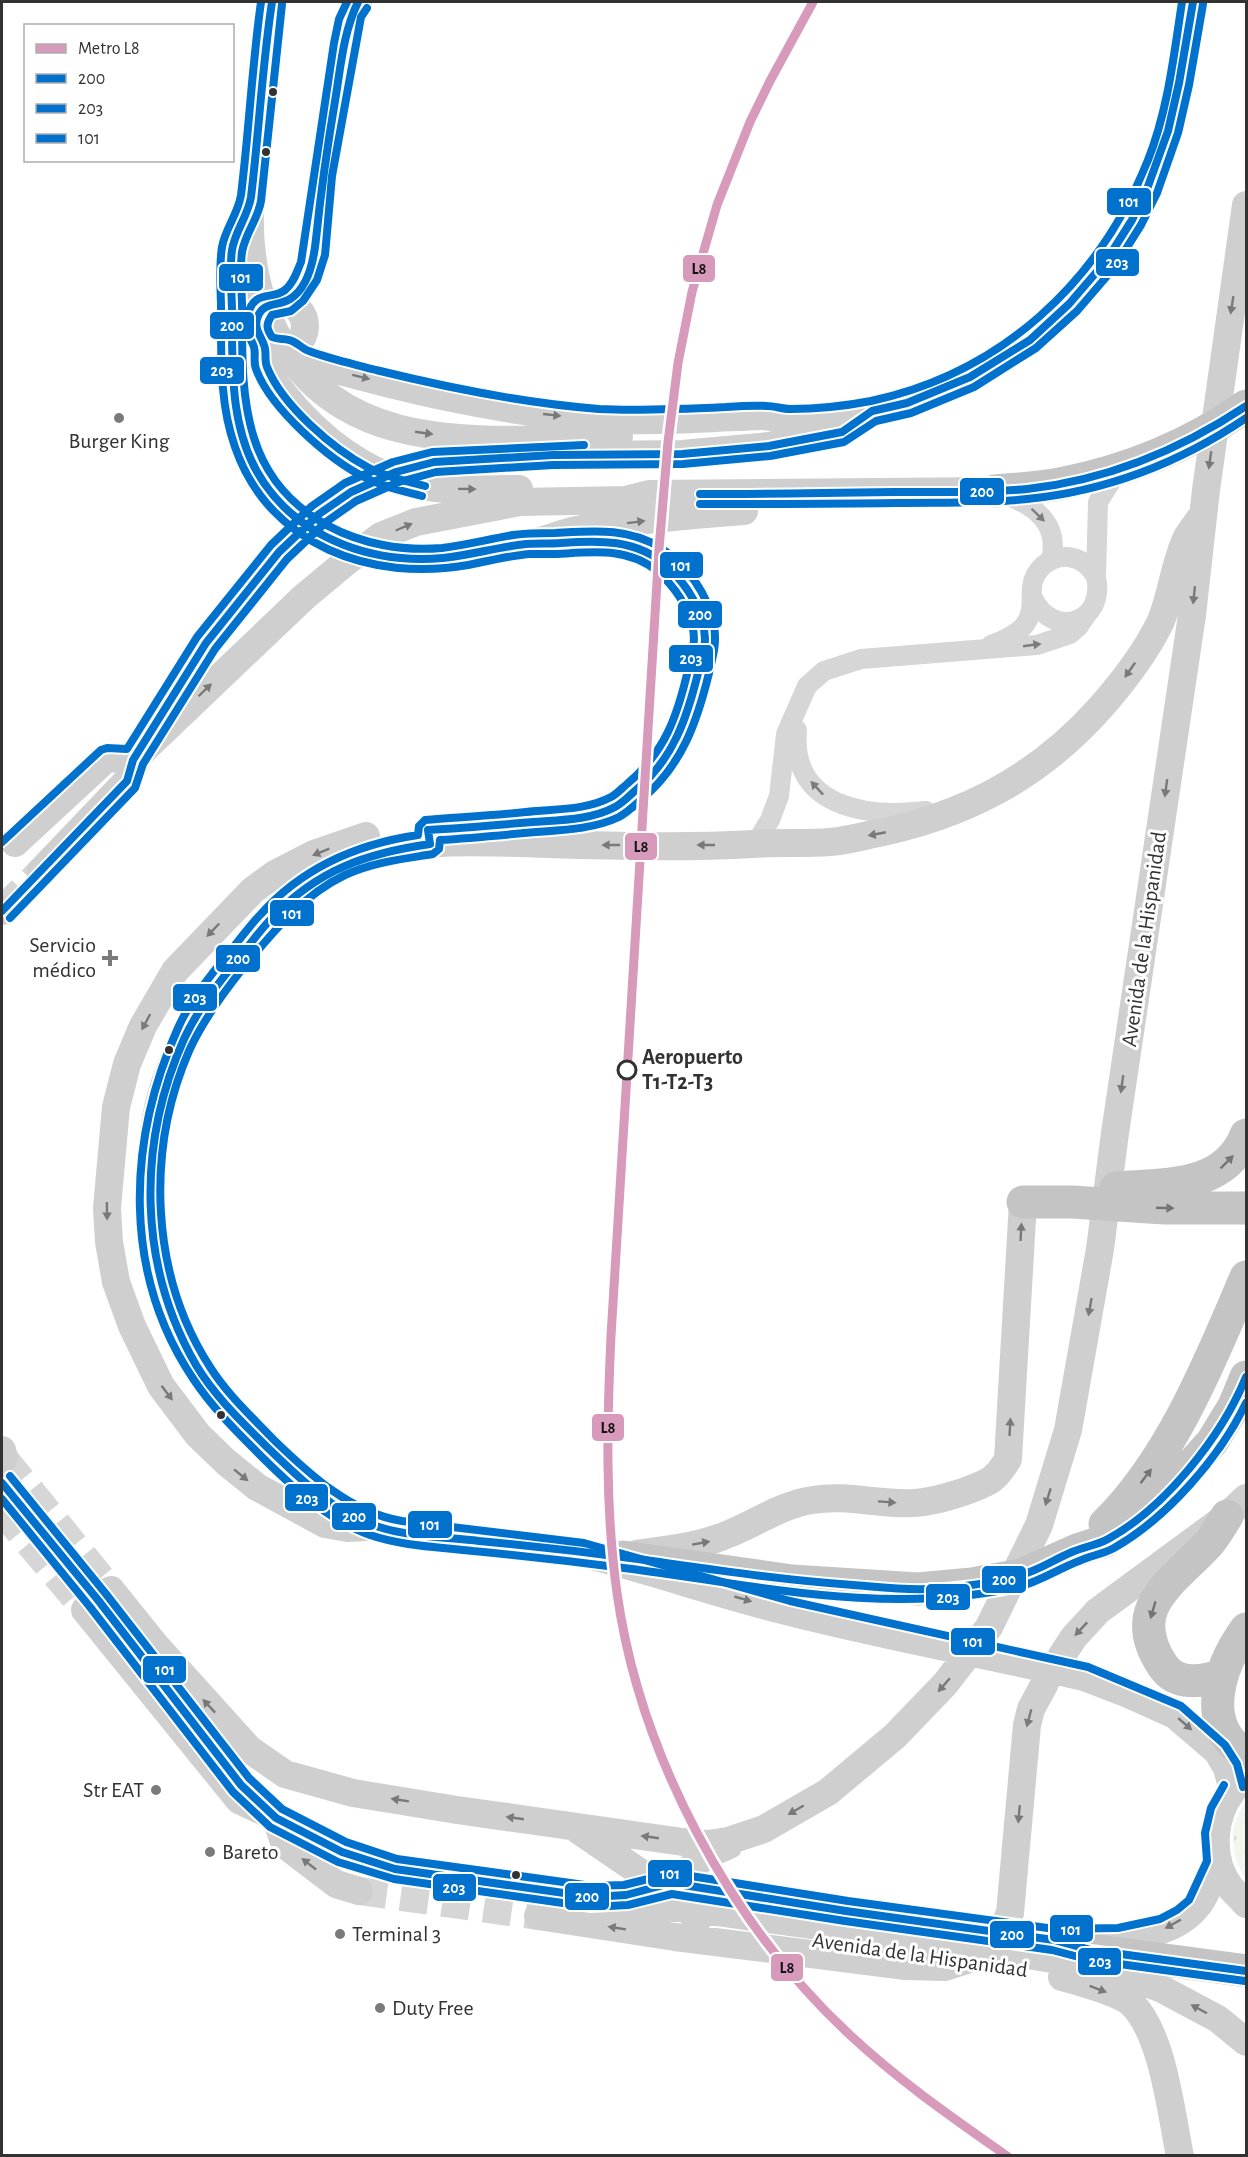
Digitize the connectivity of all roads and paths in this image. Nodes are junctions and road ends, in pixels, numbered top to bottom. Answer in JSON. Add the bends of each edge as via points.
{"nodes":[{"id":1,"x":1193,"y":2,"type":"edge"},
{"id":2,"x":272,"y":5,"type":"edge"},
{"id":3,"x":353,"y":5,"type":"edge"},
{"id":4,"x":1246,"y":205,"type":"edge"},
{"id":5,"x":250,"y":206,"type":"junction"},
{"id":6,"x":286,"y":302,"type":"junction"},
{"id":7,"x":276,"y":348,"type":"junction"},
{"id":8,"x":1246,"y":406,"type":"edge"},
{"id":9,"x":872,"y":411,"type":"junction"},
{"id":10,"x":791,"y":420,"type":"junction"},
{"id":11,"x":434,"y":462,"type":"tunnel mouth"},
{"id":12,"x":1119,"y":469,"type":"junction"},
{"id":13,"x":995,"y":491,"type":"junction"},
{"id":14,"x":351,"y":492,"type":"tunnel mouth"},
{"id":15,"x":649,"y":494,"type":"junction"},
{"id":16,"x":819,"y":494,"type":"junction"},
{"id":17,"x":1204,"y":503,"type":"junction"},
{"id":18,"x":1051,"y":560,"type":"junction"},
{"id":19,"x":1096,"y":577,"type":"junction"},
{"id":20,"x":1033,"y":598,"type":"junction"},
{"id":21,"x":1087,"y":614,"type":"junction"},
{"id":22,"x":974,"y":650,"type":"junction"},
{"id":23,"x":799,"y":709,"type":"junction"},
{"id":24,"x":133,"y":760,"type":"junction"},
{"id":25,"x":973,"y":805,"type":"junction"},
{"id":26,"x":15,"y":843,"type":"dead end"},
{"id":27,"x":430,"y":844,"type":"junction"},
{"id":28,"x":749,"y":844,"type":"junction"},
{"id":29,"x":41,"y":871,"type":"tunnel mouth"},
{"id":30,"x":1246,"y":1135,"type":"edge"},
{"id":31,"x":1023,"y":1202,"type":"joint"},
{"id":32,"x":1072,"y":1202,"type":"junction"},
{"id":33,"x":1246,"y":1208,"type":"edge"},
{"id":34,"x":1246,"y":1277,"type":"edge"},
{"id":35,"x":1246,"y":1377,"type":"edge"},
{"id":36,"x":1237,"y":1507,"type":"edge"},
{"id":37,"x":375,"y":1526,"type":"junction"},
{"id":38,"x":1077,"y":1550,"type":"junction"},
{"id":39,"x":586,"y":1554,"type":"junction"},
{"id":40,"x":623,"y":1557,"type":"junction"},
{"id":41,"x":1246,"y":1629,"type":"edge"},
{"id":42,"x":1061,"y":1657,"type":"dead end"},
{"id":43,"x":1222,"y":1676,"type":"junction"},
{"id":44,"x":1045,"y":1683,"type":"dead end"},
{"id":45,"x":1246,"y":1754,"type":"edge"},
{"id":46,"x":1240,"y":1784,"type":"edge"},
{"id":47,"x":276,"y":1818,"type":"junction"},
{"id":48,"x":572,"y":1826,"type":"junction"},
{"id":49,"x":764,"y":1829,"type":"junction"},
{"id":50,"x":1218,"y":1862,"type":"junction"},
{"id":51,"x":671,"y":1883,"type":"junction"},
{"id":52,"x":359,"y":1892,"type":"tunnel mouth"},
{"id":53,"x":592,"y":1897,"type":"junction"},
{"id":54,"x":1246,"y":1904,"type":"edge"},
{"id":55,"x":688,"y":1908,"type":"junction"},
{"id":56,"x":538,"y":1916,"type":"tunnel mouth"},
{"id":57,"x":1054,"y":1940,"type":"junction"},
{"id":58,"x":1246,"y":1971,"type":"edge"},
{"id":59,"x":1246,"y":2042,"type":"edge"},
{"id":60,"x":1180,"y":2156,"type":"edge"}],
"edges":[{"from":1,"to":9,"type":"street","via":[[1179,83],[1158,163],[1132,220],[1106,261],[1069,304],[998,361],[940,392]]},
{"from":2,"to":5,"type":"street"},
{"from":3,"to":6,"type":"street","via":[[322,175],[315,252],[308,275]]},
{"from":4,"to":17,"type":"street","name":"Avenida de la Hispanidad","one_way":true},
{"from":5,"to":10,"type":"street","one_way":true,"via":[[254,274],[273,331],[316,385],[348,409],[371,420],[396,428],[463,438],[654,435],[764,427]]},
{"from":5,"to":16,"type":"street","one_way":true,"via":[[232,246],[233,397],[252,463],[264,483],[297,519],[317,534],[361,553],[385,558],[441,558],[527,544],[578,530],[760,510]]},
{"from":6,"to":7,"type":"street","via":[[302,315],[303,336],[300,342]]},
{"from":6,"to":7,"type":"street","via":[[271,303],[256,321],[257,334]]},
{"from":7,"to":10,"type":"street","one_way":true,"via":[[301,360],[422,393],[501,408],[601,419],[764,416]]},
{"from":7,"to":15,"type":"street","one_way":true,"via":[[265,365],[285,396],[313,427],[368,468],[434,488],[626,488]]},
{"from":8,"to":12,"type":"highway","via":[[1174,448]]},
{"from":9,"to":10,"type":"street"},
{"from":9,"to":11,"type":"street","via":[[842,432],[769,446],[682,454],[554,455]]},
{"from":12,"to":13,"type":"highway","via":[[1058,484]]},
{"from":12,"to":19,"type":"street","via":[[1098,502]]},
{"from":13,"to":16,"type":"street"},
{"from":13,"to":18,"type":"street","one_way":true,"via":[[1019,500],[1047,523],[1052,531]]},
{"from":14,"to":24,"type":"street","via":[[319,514],[279,552],[206,643]]},
{"from":15,"to":16,"type":"street"},
{"from":24,"to":15,"type":"street","one_way":true,"via":[[304,597],[381,536],[416,522],[520,502],[625,500]]},
{"from":17,"to":25,"type":"street","one_way":true,"via":[[1188,536],[1161,620],[1131,670],[1064,745],[1026,774]]},
{"from":17,"to":49,"type":"street","name":"Avenida de la Hispanidad","one_way":true,"via":[[1192,615],[1100,1250],[1068,1430],[1039,1525],[989,1627],[945,1684],[895,1736],[828,1792]]},
{"from":18,"to":19,"type":"street","via":[[1073,557],[1091,568]]},
{"from":18,"to":20,"type":"street","via":[[1035,576]]},
{"from":19,"to":21,"type":"street","via":[[1098,597]]},
{"from":20,"to":21,"type":"street","via":[[1038,608],[1056,621],[1078,620]]},
{"from":20,"to":22,"type":"street","via":[[1031,614],[1023,627],[1002,641]]},
{"from":22,"to":21,"type":"street","one_way":true,"via":[[1057,640],[1070,634]]},
{"from":22,"to":23,"type":"street","via":[[861,660],[836,666],[807,687]]},
{"from":25,"to":23,"type":"street","one_way":true,"via":[[906,813],[868,812],[830,801],[815,789],[801,768],[795,747]]},
{"from":23,"to":28,"type":"street","via":[[786,734],[778,796],[770,820]]},
{"from":24,"to":26,"type":"street","via":[[106,758]]},
{"from":24,"to":29,"type":"street","via":[[127,781]]},
{"from":25,"to":28,"type":"street","one_way":true,"via":[[906,828],[834,842]]},
{"from":28,"to":27,"type":"street","one_way":true},
{"from":27,"to":37,"type":"street","via":[[369,854],[338,866],[270,920],[220,979],[198,1012],[166,1079],[150,1170],[158,1268],[165,1296],[196,1364],[217,1394],[290,1470],[340,1509]]},
{"from":27,"to":37,"type":"street","one_way":true,"via":[[377,834],[359,837],[275,874],[244,898],[175,971],[143,1026],[127,1064],[116,1107],[109,1167],[109,1242],[116,1282],[161,1386],[198,1435],[257,1487],[325,1524],[348,1528]]},
{"from":32,"to":30,"type":"highway","one_way":true,"via":[[1099,1190],[1192,1182],[1216,1173],[1228,1163]]},
{"from":31,"to":32,"type":"highway"},
{"from":40,"to":31,"type":"street","one_way":true,"via":[[711,1541],[812,1500],[941,1500],[985,1485],[999,1475],[1008,1459]]},
{"from":32,"to":33,"type":"highway","one_way":true},
{"from":38,"to":34,"type":"highway","one_way":true,"via":[[1124,1506],[1154,1466],[1185,1410]]},
{"from":35,"to":38,"type":"highway","via":[[1212,1442],[1157,1503],[1105,1541]]},
{"from":36,"to":42,"type":"street","one_way":true,"via":[[1098,1611]]},
{"from":36,"to":43,"type":"highway","one_way":true,"via":[[1209,1542],[1170,1580],[1151,1607],[1149,1622],[1150,1640],[1164,1669],[1192,1681]]},
{"from":37,"to":39,"type":"street"},
{"from":38,"to":40,"type":"highway","via":[[1021,1575],[918,1589],[792,1581]]},
{"from":39,"to":40,"type":"street"},
{"from":39,"to":46,"type":"street","one_way":true,"via":[[784,1611],[1084,1677],[1174,1715],[1217,1751]]},
{"from":41,"to":43,"type":"highway"},
{"from":43,"to":45,"type":"highway","via":[[1218,1716],[1228,1739]]},
{"from":44,"to":56,"type":"street","one_way":true,"via":[[1029,1717],[1010,1913],[998,1939],[973,1958],[945,1967],[906,1966]]},
{"from":46,"to":50,"type":"street","via":[[1221,1812],[1215,1836]]},
{"from":48,"to":47,"type":"street","name":"Avenida de la Hispanidad","one_way":true,"via":[[353,1793],[285,1774],[249,1749],[156,1646],[98,1600],[241,1785]]},
{"from":52,"to":47,"type":"street","one_way":true,"via":[[336,1884],[285,1845]]},
{"from":47,"to":53,"type":"street","via":[[342,1852],[395,1869]]},
{"from":49,"to":48,"type":"street","name":"Avenida de la Hispanidad","one_way":true,"via":[[708,1844]]},
{"from":48,"to":51,"type":"street","via":[[641,1873]]},
{"from":49,"to":51,"type":"street","name":"Avenida de la Hispanidad","via":[[707,1855]]},
{"from":50,"to":54,"type":"street","via":[[1229,1886]]},
{"from":50,"to":57,"type":"street","one_way":true,"via":[[1197,1907],[1164,1929],[1119,1938]]},
{"from":51,"to":53,"type":"street"},
{"from":51,"to":55,"type":"street","name":"Avenida de la Hispanidad"},
{"from":51,"to":57,"type":"street"},
{"from":53,"to":55,"type":"street","via":[[645,1908]]},
{"from":59,"to":55,"type":"street","one_way":true,"via":[[1218,2019],[1160,1988],[1099,1967]]},
{"from":55,"to":60,"type":"street","name":"Avenida de la Hispanidad","one_way":true,"via":[[696,1920],[716,1928],[1055,1975],[1129,2002],[1142,2017],[1159,2055]]},
{"from":57,"to":58,"type":"highway","via":[[1091,1950]]}]}
